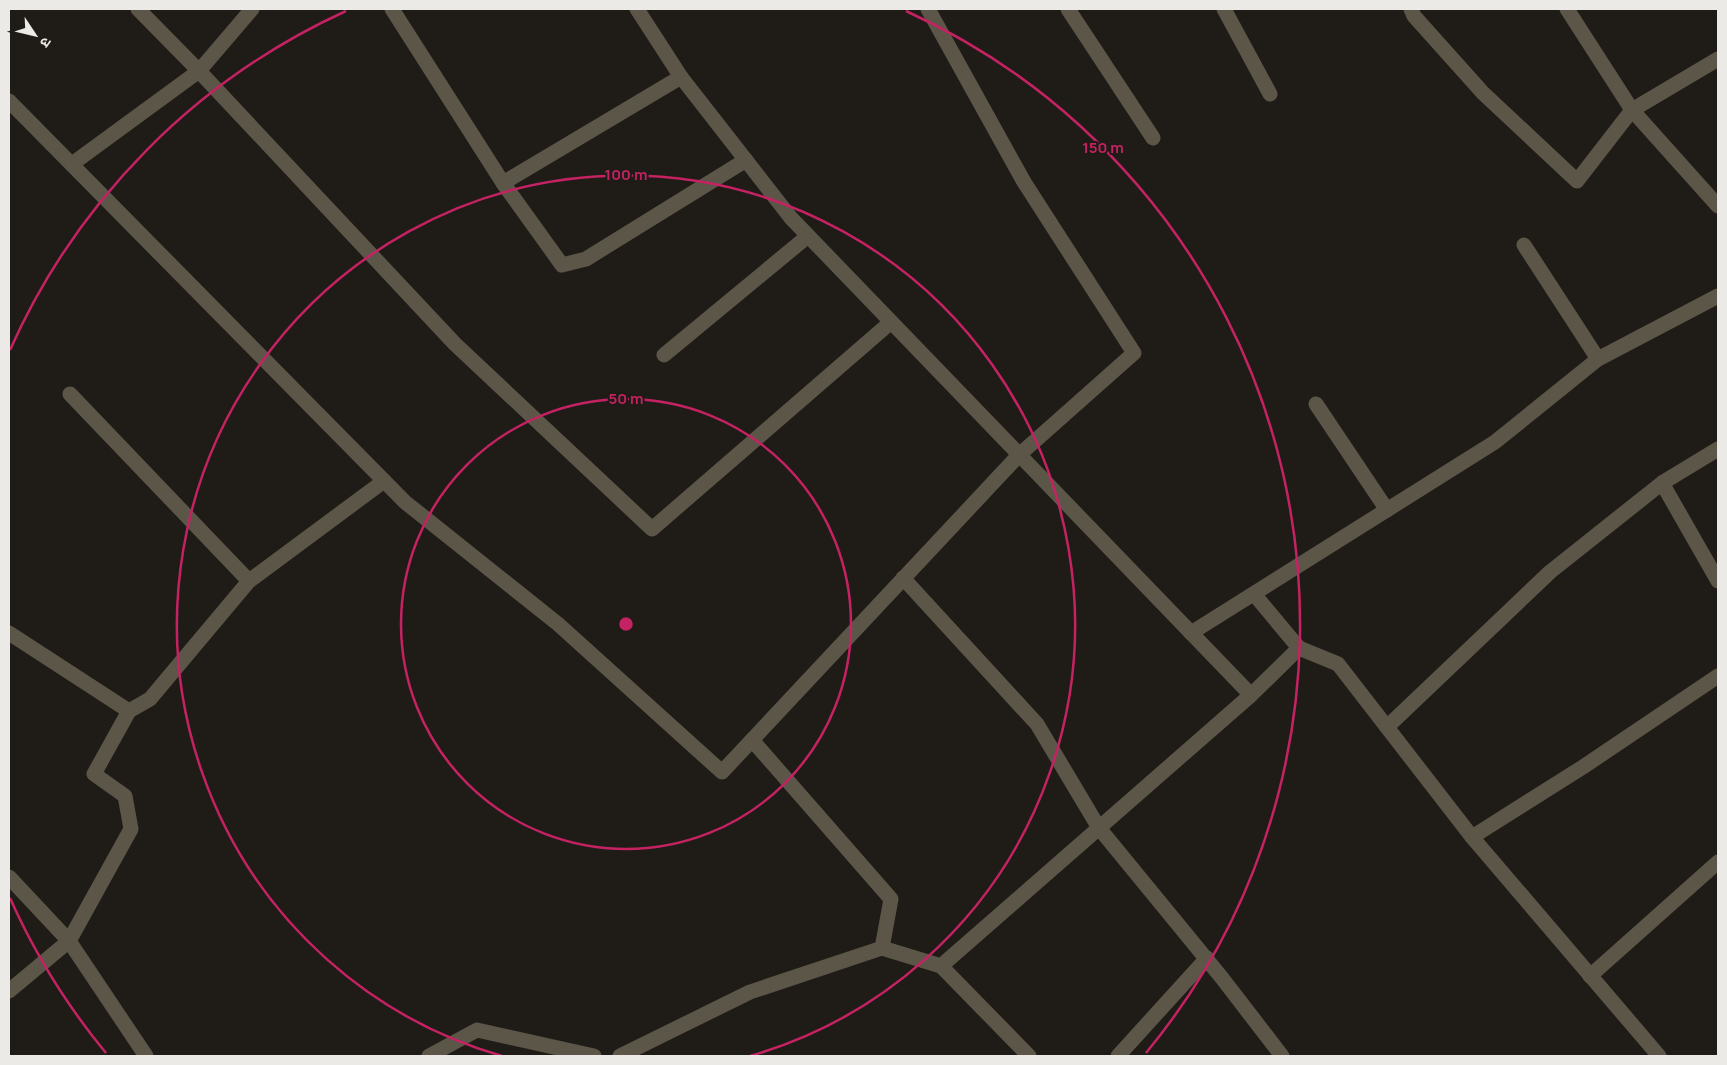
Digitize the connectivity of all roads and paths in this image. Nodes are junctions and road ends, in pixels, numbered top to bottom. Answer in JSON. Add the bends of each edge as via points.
{"nodes":[{"id":1,"x":138,"y":9,"type":"edge"},
{"id":2,"x":252,"y":9,"type":"edge"},
{"id":3,"x":392,"y":9,"type":"edge"},
{"id":4,"x":637,"y":9,"type":"edge"},
{"id":5,"x":928,"y":9,"type":"edge"},
{"id":6,"x":1068,"y":9,"type":"edge"},
{"id":7,"x":1224,"y":9,"type":"edge"},
{"id":8,"x":1411,"y":9,"type":"edge"},
{"id":9,"x":1567,"y":9,"type":"edge"},
{"id":10,"x":1718,"y":59,"type":"edge"},
{"id":11,"x":199,"y":71,"type":"junction"},
{"id":12,"x":681,"y":77,"type":"junction"},
{"id":13,"x":1270,"y":94,"type":"dead end"},
{"id":14,"x":9,"y":101,"type":"edge"},
{"id":15,"x":1632,"y":110,"type":"junction"},
{"id":16,"x":1153,"y":138,"type":"dead end"},
{"id":17,"x":746,"y":160,"type":"junction"},
{"id":18,"x":72,"y":164,"type":"junction"},
{"id":19,"x":503,"y":183,"type":"junction"},
{"id":20,"x":1718,"y":206,"type":"edge"},
{"id":21,"x":808,"y":236,"type":"junction"},
{"id":22,"x":1524,"y":245,"type":"dead end"},
{"id":23,"x":1718,"y":296,"type":"edge"},
{"id":24,"x":891,"y":322,"type":"junction"},
{"id":25,"x":664,"y":355,"type":"dead end"},
{"id":26,"x":1598,"y":359,"type":"junction"},
{"id":27,"x":70,"y":394,"type":"dead end"},
{"id":28,"x":1316,"y":404,"type":"dead end"},
{"id":29,"x":1718,"y":449,"type":"edge"},
{"id":30,"x":1019,"y":456,"type":"junction"},
{"id":31,"x":384,"y":480,"type":"junction"},
{"id":32,"x":1662,"y":483,"type":"junction"},
{"id":33,"x":1387,"y":510,"type":"junction"},
{"id":34,"x":903,"y":578,"type":"junction"},
{"id":35,"x":249,"y":581,"type":"junction"},
{"id":36,"x":1718,"y":581,"type":"edge"},
{"id":37,"x":1254,"y":594,"type":"junction"},
{"id":38,"x":9,"y":633,"type":"edge"},
{"id":39,"x":1191,"y":633,"type":"junction"},
{"id":40,"x":1299,"y":648,"type":"junction"},
{"id":41,"x":1718,"y":676,"type":"edge"},
{"id":42,"x":1251,"y":695,"type":"junction"},
{"id":43,"x":130,"y":711,"type":"junction"},
{"id":44,"x":1387,"y":726,"type":"junction"},
{"id":45,"x":752,"y":740,"type":"junction"},
{"id":46,"x":1099,"y":828,"type":"junction"},
{"id":47,"x":1472,"y":837,"type":"junction"},
{"id":48,"x":1718,"y":862,"type":"edge"},
{"id":49,"x":9,"y":877,"type":"edge"},
{"id":50,"x":69,"y":941,"type":"junction"},
{"id":51,"x":882,"y":948,"type":"junction"},
{"id":52,"x":1206,"y":958,"type":"junction"},
{"id":53,"x":941,"y":966,"type":"junction"},
{"id":54,"x":1590,"y":976,"type":"junction"},
{"id":55,"x":9,"y":991,"type":"edge"},
{"id":56,"x":146,"y":1056,"type":"edge"},
{"id":57,"x":429,"y":1056,"type":"edge"},
{"id":58,"x":594,"y":1056,"type":"edge"},
{"id":59,"x":620,"y":1056,"type":"edge"},
{"id":60,"x":1029,"y":1056,"type":"edge"},
{"id":61,"x":1118,"y":1056,"type":"edge"},
{"id":62,"x":1282,"y":1056,"type":"edge"},
{"id":63,"x":1659,"y":1056,"type":"edge"}],
"edges":[{"from":1,"to":11,"type":"street"},
{"from":2,"to":11,"type":"street"},
{"from":3,"to":19,"type":"street"},
{"from":4,"to":12,"type":"street"},
{"from":5,"to":30,"type":"street","via":[[1024,182],[1134,353]]},
{"from":6,"to":16,"type":"street"},
{"from":7,"to":13,"type":"street"},
{"from":8,"to":15,"type":"street","via":[[1482,93],[1577,181]]},
{"from":9,"to":15,"type":"street"},
{"from":10,"to":15,"type":"street"},
{"from":11,"to":18,"type":"street"},
{"from":11,"to":24,"type":"street","via":[[455,344],[652,529]]},
{"from":12,"to":17,"type":"street"},
{"from":12,"to":19,"type":"street"},
{"from":14,"to":18,"type":"street"},
{"from":15,"to":20,"type":"street"},
{"from":17,"to":19,"type":"street","via":[[586,259],[562,265]]},
{"from":17,"to":21,"type":"street"},
{"from":18,"to":31,"type":"street"},
{"from":21,"to":24,"type":"street"},
{"from":21,"to":25,"type":"street"},
{"from":22,"to":26,"type":"street"},
{"from":23,"to":26,"type":"street"},
{"from":24,"to":30,"type":"street"},
{"from":26,"to":33,"type":"street","via":[[1495,442]]},
{"from":27,"to":35,"type":"street"},
{"from":28,"to":33,"type":"street"},
{"from":29,"to":32,"type":"street"},
{"from":30,"to":34,"type":"street"},
{"from":30,"to":39,"type":"street"},
{"from":31,"to":35,"type":"street"},
{"from":31,"to":45,"type":"street","via":[[405,502],[558,624],[722,772]]},
{"from":32,"to":36,"type":"street"},
{"from":32,"to":44,"type":"street","via":[[1550,572]]},
{"from":33,"to":37,"type":"street"},
{"from":34,"to":45,"type":"street"},
{"from":34,"to":46,"type":"street","via":[[1037,724]]},
{"from":35,"to":43,"type":"street","via":[[150,698]]},
{"from":37,"to":39,"type":"street"},
{"from":37,"to":40,"type":"street"},
{"from":38,"to":43,"type":"street"},
{"from":39,"to":42,"type":"street"},
{"from":40,"to":42,"type":"street"},
{"from":40,"to":44,"type":"street","via":[[1338,664]]},
{"from":41,"to":47,"type":"street"},
{"from":42,"to":46,"type":"street"},
{"from":43,"to":50,"type":"street","via":[[94,774],[125,796],[131,829]]},
{"from":44,"to":47,"type":"street"},
{"from":45,"to":51,"type":"street","via":[[891,899]]},
{"from":46,"to":52,"type":"street"},
{"from":46,"to":53,"type":"street"},
{"from":47,"to":54,"type":"street"},
{"from":48,"to":54,"type":"street"},
{"from":49,"to":50,"type":"street"},
{"from":50,"to":55,"type":"street"},
{"from":50,"to":56,"type":"street"},
{"from":51,"to":53,"type":"street"},
{"from":51,"to":59,"type":"street","via":[[750,992]]},
{"from":52,"to":61,"type":"street"},
{"from":52,"to":62,"type":"street"},
{"from":53,"to":60,"type":"street"},
{"from":54,"to":63,"type":"street"},
{"from":57,"to":58,"type":"street","via":[[477,1030]]}]}
